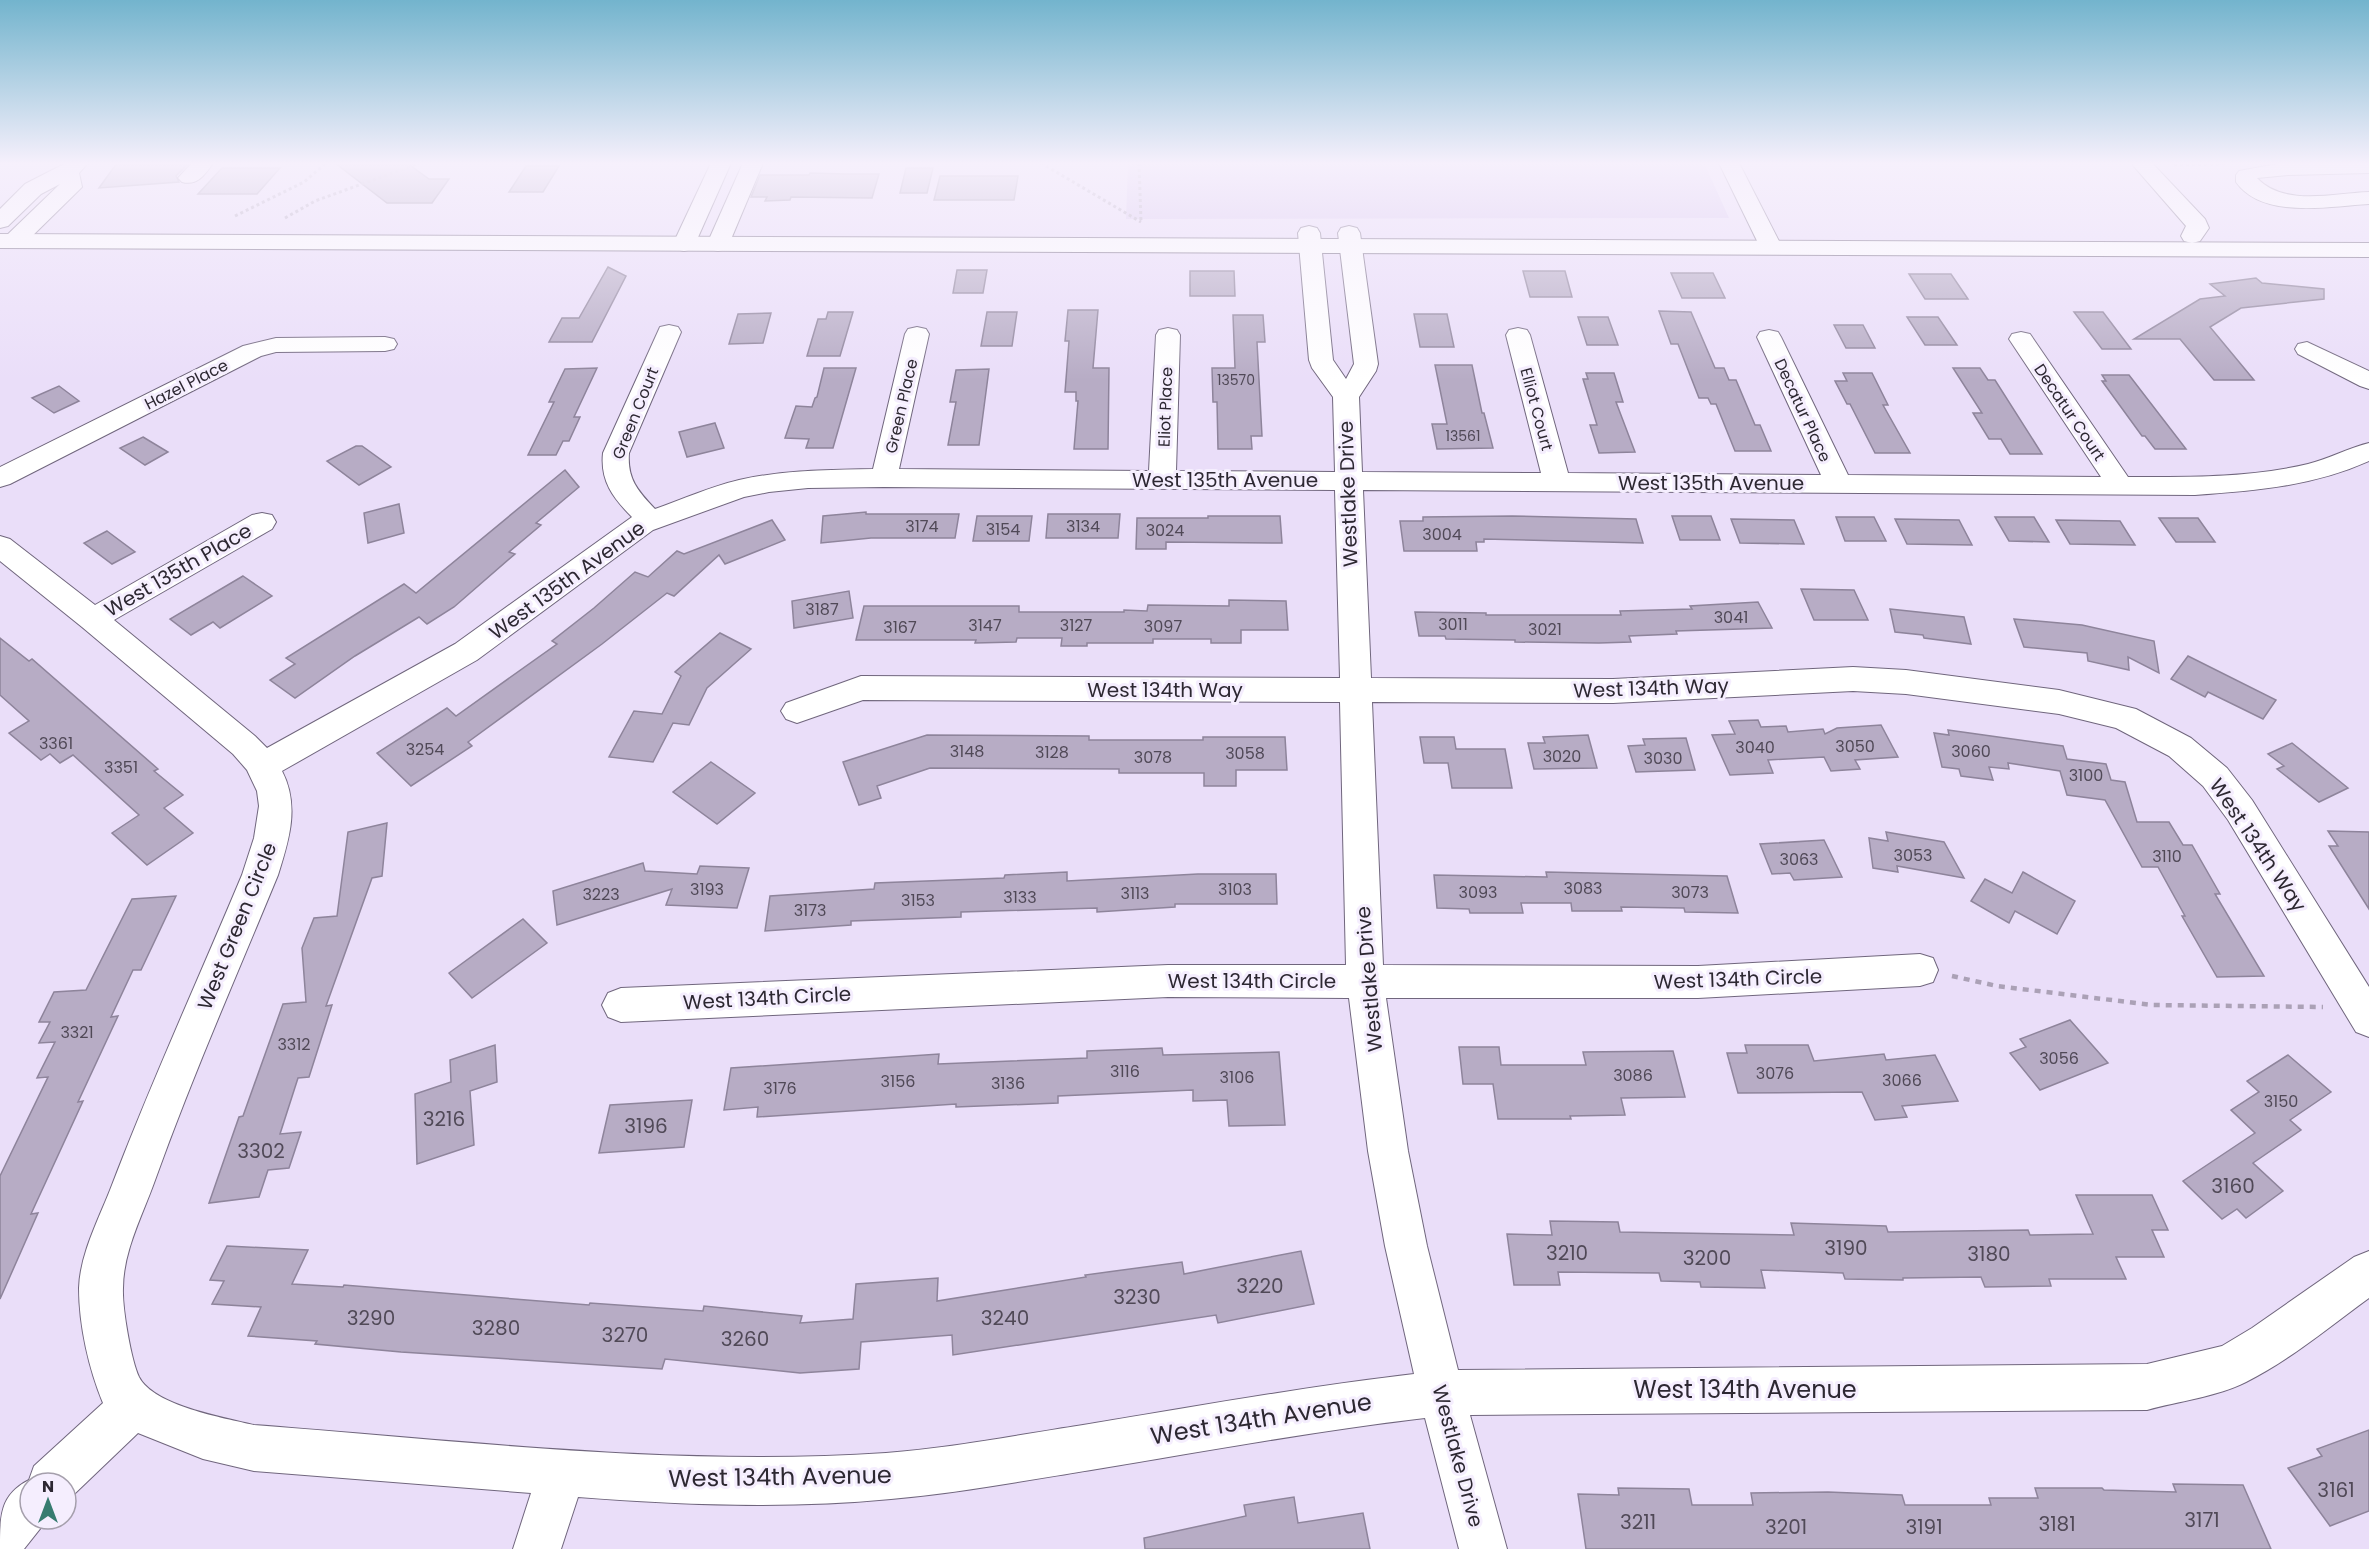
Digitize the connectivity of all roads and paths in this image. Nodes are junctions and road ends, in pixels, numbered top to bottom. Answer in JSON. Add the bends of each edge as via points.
{"nodes":[{"id":1,"x":300,"y":235,"type":"edge"},
{"id":2,"x":1765,"y":235,"type":"edge"},
{"id":3,"x":2192,"y":236,"type":"junction"},
{"id":4,"x":2369,"y":236,"type":"edge"},
{"id":5,"x":687,"y":237,"type":"joint"},
{"id":6,"x":721,"y":237,"type":"joint"},
{"id":7,"x":1309,"y":240,"type":"junction"},
{"id":8,"x":1349,"y":240,"type":"junction"},
{"id":9,"x":1768,"y":241,"type":"junction"},
{"id":10,"x":2174,"y":249,"type":"junction"},
{"id":11,"x":2369,"y":250,"type":"edge"},
{"id":12,"x":669,"y":332,"type":"dead end"},
{"id":13,"x":918,"y":334,"type":"dead end"},
{"id":14,"x":1168,"y":335,"type":"dead end"},
{"id":15,"x":1518,"y":335,"type":"dead end"},
{"id":16,"x":1769,"y":337,"type":"dead end"},
{"id":17,"x":2021,"y":339,"type":"dead end"},
{"id":18,"x":385,"y":344,"type":"dead end"},
{"id":19,"x":2307,"y":349,"type":"dead end"},
{"id":20,"x":2369,"y":381,"type":"edge"},
{"id":21,"x":1346,"y":397,"type":"junction"},
{"id":22,"x":2369,"y":451,"type":"edge"},
{"id":23,"x":0,"y":478,"type":"edge"},
{"id":24,"x":884,"y":478,"type":"junction"},
{"id":25,"x":1162,"y":480,"type":"junction"},
{"id":26,"x":1348,"y":481,"type":"junction"},
{"id":27,"x":1557,"y":482,"type":"junction"},
{"id":28,"x":1838,"y":483,"type":"junction"},
{"id":29,"x":2120,"y":485,"type":"junction"},
{"id":30,"x":650,"y":520,"type":"junction"},
{"id":31,"x":262,"y":522,"type":"dead end"},
{"id":32,"x":0,"y":546,"type":"edge"},
{"id":33,"x":93,"y":619,"type":"junction"},
{"id":34,"x":1354,"y":690,"type":"junction"},
{"id":35,"x":797,"y":711,"type":"dead end"},
{"id":36,"x":262,"y":765,"type":"junction"},
{"id":37,"x":1920,"y":970,"type":"joint"},
{"id":38,"x":1365,"y":981,"type":"junction"},
{"id":39,"x":621,"y":1005,"type":"dead end"},
{"id":40,"x":2365,"y":1013,"type":"edge"},
{"id":41,"x":2369,"y":1272,"type":"edge"},
{"id":42,"x":1441,"y":1393,"type":"junction"},
{"id":43,"x":135,"y":1405,"type":"junction"},
{"id":44,"x":64,"y":1471,"type":"edge"},
{"id":45,"x":562,"y":1472,"type":"junction"},
{"id":46,"x":18,"y":1518,"type":"edge"},
{"id":47,"x":0,"y":1541,"type":"edge"},
{"id":48,"x":537,"y":1549,"type":"edge"},
{"id":49,"x":1484,"y":1549,"type":"edge"}],
"edges":[{"from":1,"to":5,"type":"street"},
{"from":2,"to":9,"type":"street"},
{"from":3,"to":4,"type":"street"},
{"from":3,"to":9,"type":"street"},
{"from":3,"to":10,"type":"street"},
{"from":5,"to":6,"type":"street"},
{"from":6,"to":7,"type":"street"},
{"from":7,"to":8,"type":"street"},
{"from":7,"to":21,"type":"street","name":"Westlake Drive","via":[[1321,360]]},
{"from":8,"to":9,"type":"street"},
{"from":8,"to":21,"type":"street","name":"Westlake Drive","via":[[1366,364]]},
{"from":9,"to":10,"type":"street"},
{"from":10,"to":11,"type":"street"},
{"from":12,"to":30,"type":"street","name":"Green Court","via":[[616,453],[614,466],[617,482]]},
{"from":13,"to":24,"type":"street","name":"Green Place"},
{"from":14,"to":25,"type":"street","name":"Eliot Place"},
{"from":15,"to":27,"type":"street","name":"Elliot Court"},
{"from":16,"to":28,"type":"street","name":"Decatur Place"},
{"from":17,"to":29,"type":"street","name":"Decatur Court"},
{"from":18,"to":23,"type":"street","name":"Hazel Place","via":[[276,345],[252,351]]},
{"from":19,"to":20,"type":"street"},
{"from":21,"to":26,"type":"street","name":"Westlake Drive"},
{"from":22,"to":29,"type":"street","name":"West 135th Avenue","via":[[2332,466],[2257,482]]},
{"from":24,"to":25,"type":"street","name":"West 135th Avenue"},
{"from":24,"to":30,"type":"street","name":"West 135th Avenue","via":[[768,483]]},
{"from":25,"to":26,"type":"street","name":"West 135th Avenue"},
{"from":26,"to":27,"type":"street","name":"West 135th Avenue"},
{"from":26,"to":34,"type":"street","name":"Westlake Drive"},
{"from":27,"to":28,"type":"street","name":"West 135th Avenue"},
{"from":28,"to":29,"type":"street","name":"West 135th Avenue"},
{"from":30,"to":36,"type":"street","name":"West 135th Avenue","via":[[466,652]]},
{"from":31,"to":33,"type":"street","name":"West 135th Place"},
{"from":32,"to":33,"type":"street","name":"West Green Circle"},
{"from":33,"to":36,"type":"street","name":"West Green Circle","via":[[244,745]]},
{"from":34,"to":35,"type":"street","name":"West 134th Way","via":[[861,688]]},
{"from":34,"to":38,"type":"street","name":"Westlake Drive"},
{"from":34,"to":40,"type":"street","name":"West 134th Way","via":[[1613,691],[1853,679],[2059,702],[2125,718],[2180,747],[2215,777],[2240,810]]},
{"from":36,"to":43,"type":"street","name":"West Green Circle","via":[[276,798],[273,835],[106,1257],[101,1287],[104,1324],[120,1390]]},
{"from":37,"to":38,"type":"street","name":"West 134th Circle","via":[[1698,982]]},
{"from":37,"to":40,"type":"path","via":[[1997,986],[2151,1005]]},
{"from":38,"to":39,"type":"street","name":"West 134th Circle","via":[[1168,981]]},
{"from":38,"to":42,"type":"street","name":"Westlake Drive","via":[[1388,1151]]},
{"from":41,"to":42,"type":"street","name":"West 134th Avenue","via":[[2268,1344],[2230,1366],[2147,1387]]},
{"from":42,"to":45,"type":"street","name":"West 134th Avenue","via":[[1336,1406],[963,1468],[889,1476],[784,1482],[646,1479]]},
{"from":42,"to":49,"type":"street","name":"Westlake Drive"},
{"from":43,"to":44,"type":"street"},
{"from":43,"to":45,"type":"street","name":"West 134th Avenue","via":[[140,1411],[203,1436],[254,1448]]},
{"from":45,"to":48,"type":"street"},
{"from":46,"to":47,"type":"street"}]}
